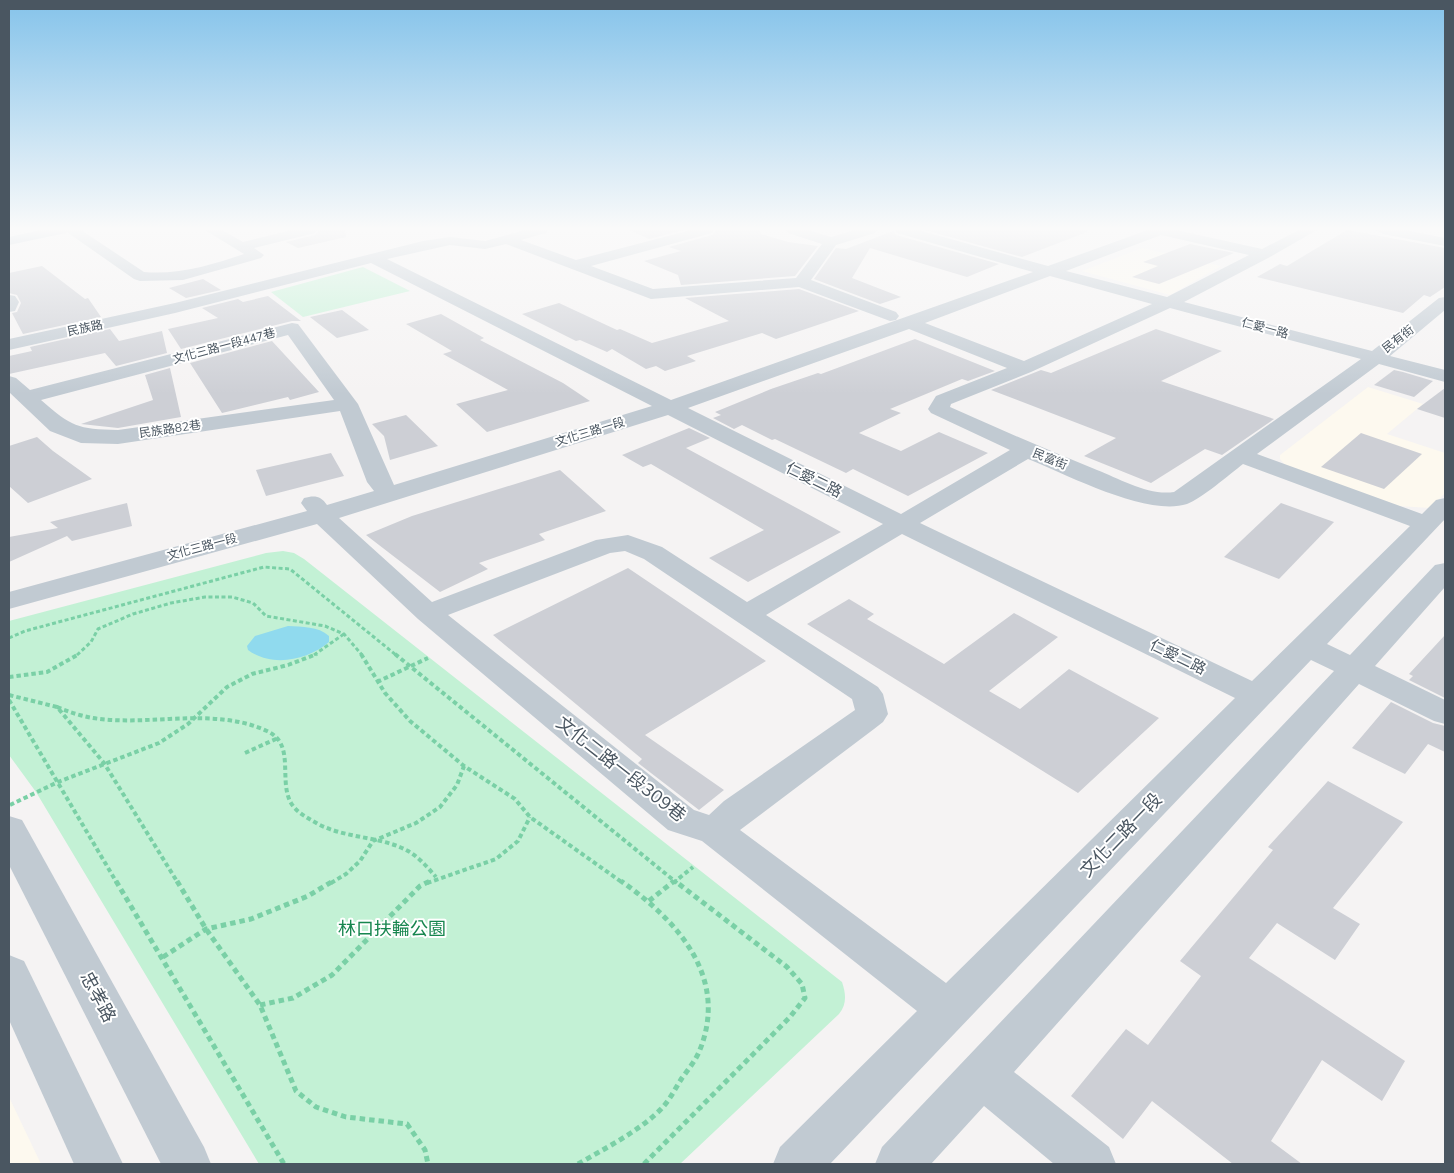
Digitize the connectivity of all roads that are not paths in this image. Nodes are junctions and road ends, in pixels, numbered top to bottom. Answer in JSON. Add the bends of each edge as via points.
{"nodes":[{"id":1,"x":267,"y":285,"type":"edge"},
{"id":2,"x":424,"y":285,"type":"edge"},
{"id":3,"x":625,"y":285,"type":"edge"},
{"id":4,"x":767,"y":285,"type":"edge"},
{"id":5,"x":808,"y":285,"type":"edge"},
{"id":6,"x":979,"y":285,"type":"edge"},
{"id":7,"x":1007,"y":285,"type":"edge"},
{"id":8,"x":1100,"y":285,"type":"edge"},
{"id":9,"x":1204,"y":285,"type":"edge"},
{"id":10,"x":9,"y":300,"type":"edge"},
{"id":11,"x":1445,"y":302,"type":"edge"},
{"id":12,"x":1168,"y":303,"type":"junction"},
{"id":13,"x":9,"y":307,"type":"edge"},
{"id":14,"x":899,"y":320,"type":"junction"},
{"id":15,"x":9,"y":344,"type":"edge"},
{"id":16,"x":1375,"y":358,"type":"junction"},
{"id":17,"x":1024,"y":368,"type":"junction"},
{"id":18,"x":1445,"y":376,"type":"edge"},
{"id":19,"x":9,"y":382,"type":"edge"},
{"id":20,"x":26,"y":397,"type":"junction"},
{"id":21,"x":659,"y":403,"type":"junction"},
{"id":22,"x":348,"y":404,"type":"junction"},
{"id":23,"x":1027,"y":450,"type":"junction"},
{"id":24,"x":1240,"y":455,"type":"junction"},
{"id":25,"x":384,"y":488,"type":"junction"},
{"id":26,"x":1445,"y":505,"type":"edge"},
{"id":27,"x":317,"y":509,"type":"junction"},
{"id":28,"x":902,"y":524,"type":"junction"},
{"id":29,"x":1427,"y":524,"type":"junction"},
{"id":30,"x":1445,"y":571,"type":"edge"},
{"id":31,"x":9,"y":583,"type":"edge"},
{"id":32,"x":9,"y":601,"type":"edge"},
{"id":33,"x":428,"y":613,"type":"junction"},
{"id":34,"x":747,"y":614,"type":"junction"},
{"id":35,"x":1307,"y":646,"type":"junction"},
{"id":36,"x":1355,"y":669,"type":"junction"},
{"id":37,"x":1257,"y":696,"type":"junction"},
{"id":38,"x":1445,"y":713,"type":"edge"},
{"id":39,"x":9,"y":830,"type":"edge"},
{"id":40,"x":716,"y":831,"type":"junction"},
{"id":41,"x":9,"y":974,"type":"edge"},
{"id":42,"x":949,"y":1010,"type":"junction"},
{"id":43,"x":982,"y":1075,"type":"junction"},
{"id":44,"x":99,"y":1164,"type":"edge"},
{"id":45,"x":187,"y":1164,"type":"edge"},
{"id":46,"x":797,"y":1164,"type":"edge"},
{"id":47,"x":900,"y":1164,"type":"edge"},
{"id":48,"x":1092,"y":1164,"type":"edge"}],
"edges":[{"from":1,"to":15,"type":"street","name":"民族路"},
{"from":2,"to":21,"type":"street","name":"仁愛二路"},
{"from":3,"to":4,"type":"street","via":[[650,294]]},
{"from":5,"to":14,"type":"street"},
{"from":6,"to":14,"type":"street","name":"文化三路一段"},
{"from":7,"to":14,"type":"street","name":"文化三路一段"},
{"from":8,"to":12,"type":"street","name":"仁愛一路"},
{"from":9,"to":12,"type":"street"},
{"from":10,"to":13,"type":"street"},
{"from":11,"to":16,"type":"street","name":"民有街"},
{"from":12,"to":16,"type":"street","name":"仁愛一路"},
{"from":12,"to":17,"type":"street","name":"民富街"},
{"from":14,"to":17,"type":"street"},
{"from":14,"to":21,"type":"street","name":"文化三路一段"},
{"from":16,"to":18,"type":"street","name":"仁愛一路"},
{"from":16,"to":24,"type":"street","name":"民富街"},
{"from":17,"to":23,"type":"street","name":"民富街","via":[[943,400],[938,409]]},
{"from":19,"to":20,"type":"street","name":"民族路82巷"},
{"from":20,"to":22,"type":"street","name":"民族路82巷","via":[[58,426],[82,436],[118,437]]},
{"from":20,"to":22,"type":"street","name":"文化三路一段447巷","via":[[292,328]]},
{"from":21,"to":25,"type":"street","name":"文化三路一段"},
{"from":21,"to":28,"type":"street","name":"仁愛二路"},
{"from":22,"to":25,"type":"street","name":"文化三路一段447巷"},
{"from":23,"to":24,"type":"street","name":"民富街","via":[[1139,495],[1168,500],[1181,498]]},
{"from":23,"to":28,"type":"street"},
{"from":24,"to":29,"type":"street"},
{"from":25,"to":27,"type":"street","name":"文化三路一段"},
{"from":26,"to":29,"type":"street","name":"文化二路一段"},
{"from":27,"to":31,"type":"street","name":"文化三路一段"},
{"from":27,"to":32,"type":"street","name":"文化三路一段"},
{"from":27,"to":33,"type":"street","name":"文化二路一段309巷"},
{"from":28,"to":34,"type":"street"},
{"from":28,"to":37,"type":"street","name":"仁愛二路"},
{"from":29,"to":35,"type":"street","name":"文化二路一段"},
{"from":30,"to":36,"type":"street"},
{"from":33,"to":34,"type":"street","via":[[605,546],[628,543],[652,553]]},
{"from":33,"to":40,"type":"street","name":"文化二路一段309巷","via":[[681,820]]},
{"from":34,"to":40,"type":"street","via":[[867,694],[872,714],[737,811]]},
{"from":35,"to":36,"type":"street"},
{"from":35,"to":37,"type":"street","name":"文化二路一段"},
{"from":36,"to":38,"type":"street"},
{"from":36,"to":43,"type":"street"},
{"from":37,"to":42,"type":"street","name":"文化二路一段"},
{"from":39,"to":45,"type":"street","name":"忠孝路"},
{"from":40,"to":42,"type":"street","name":"文化二路一段309巷"},
{"from":41,"to":44,"type":"street"},
{"from":42,"to":46,"type":"street","name":"文化二路一段"},
{"from":43,"to":47,"type":"street"},
{"from":43,"to":48,"type":"street"}]}
